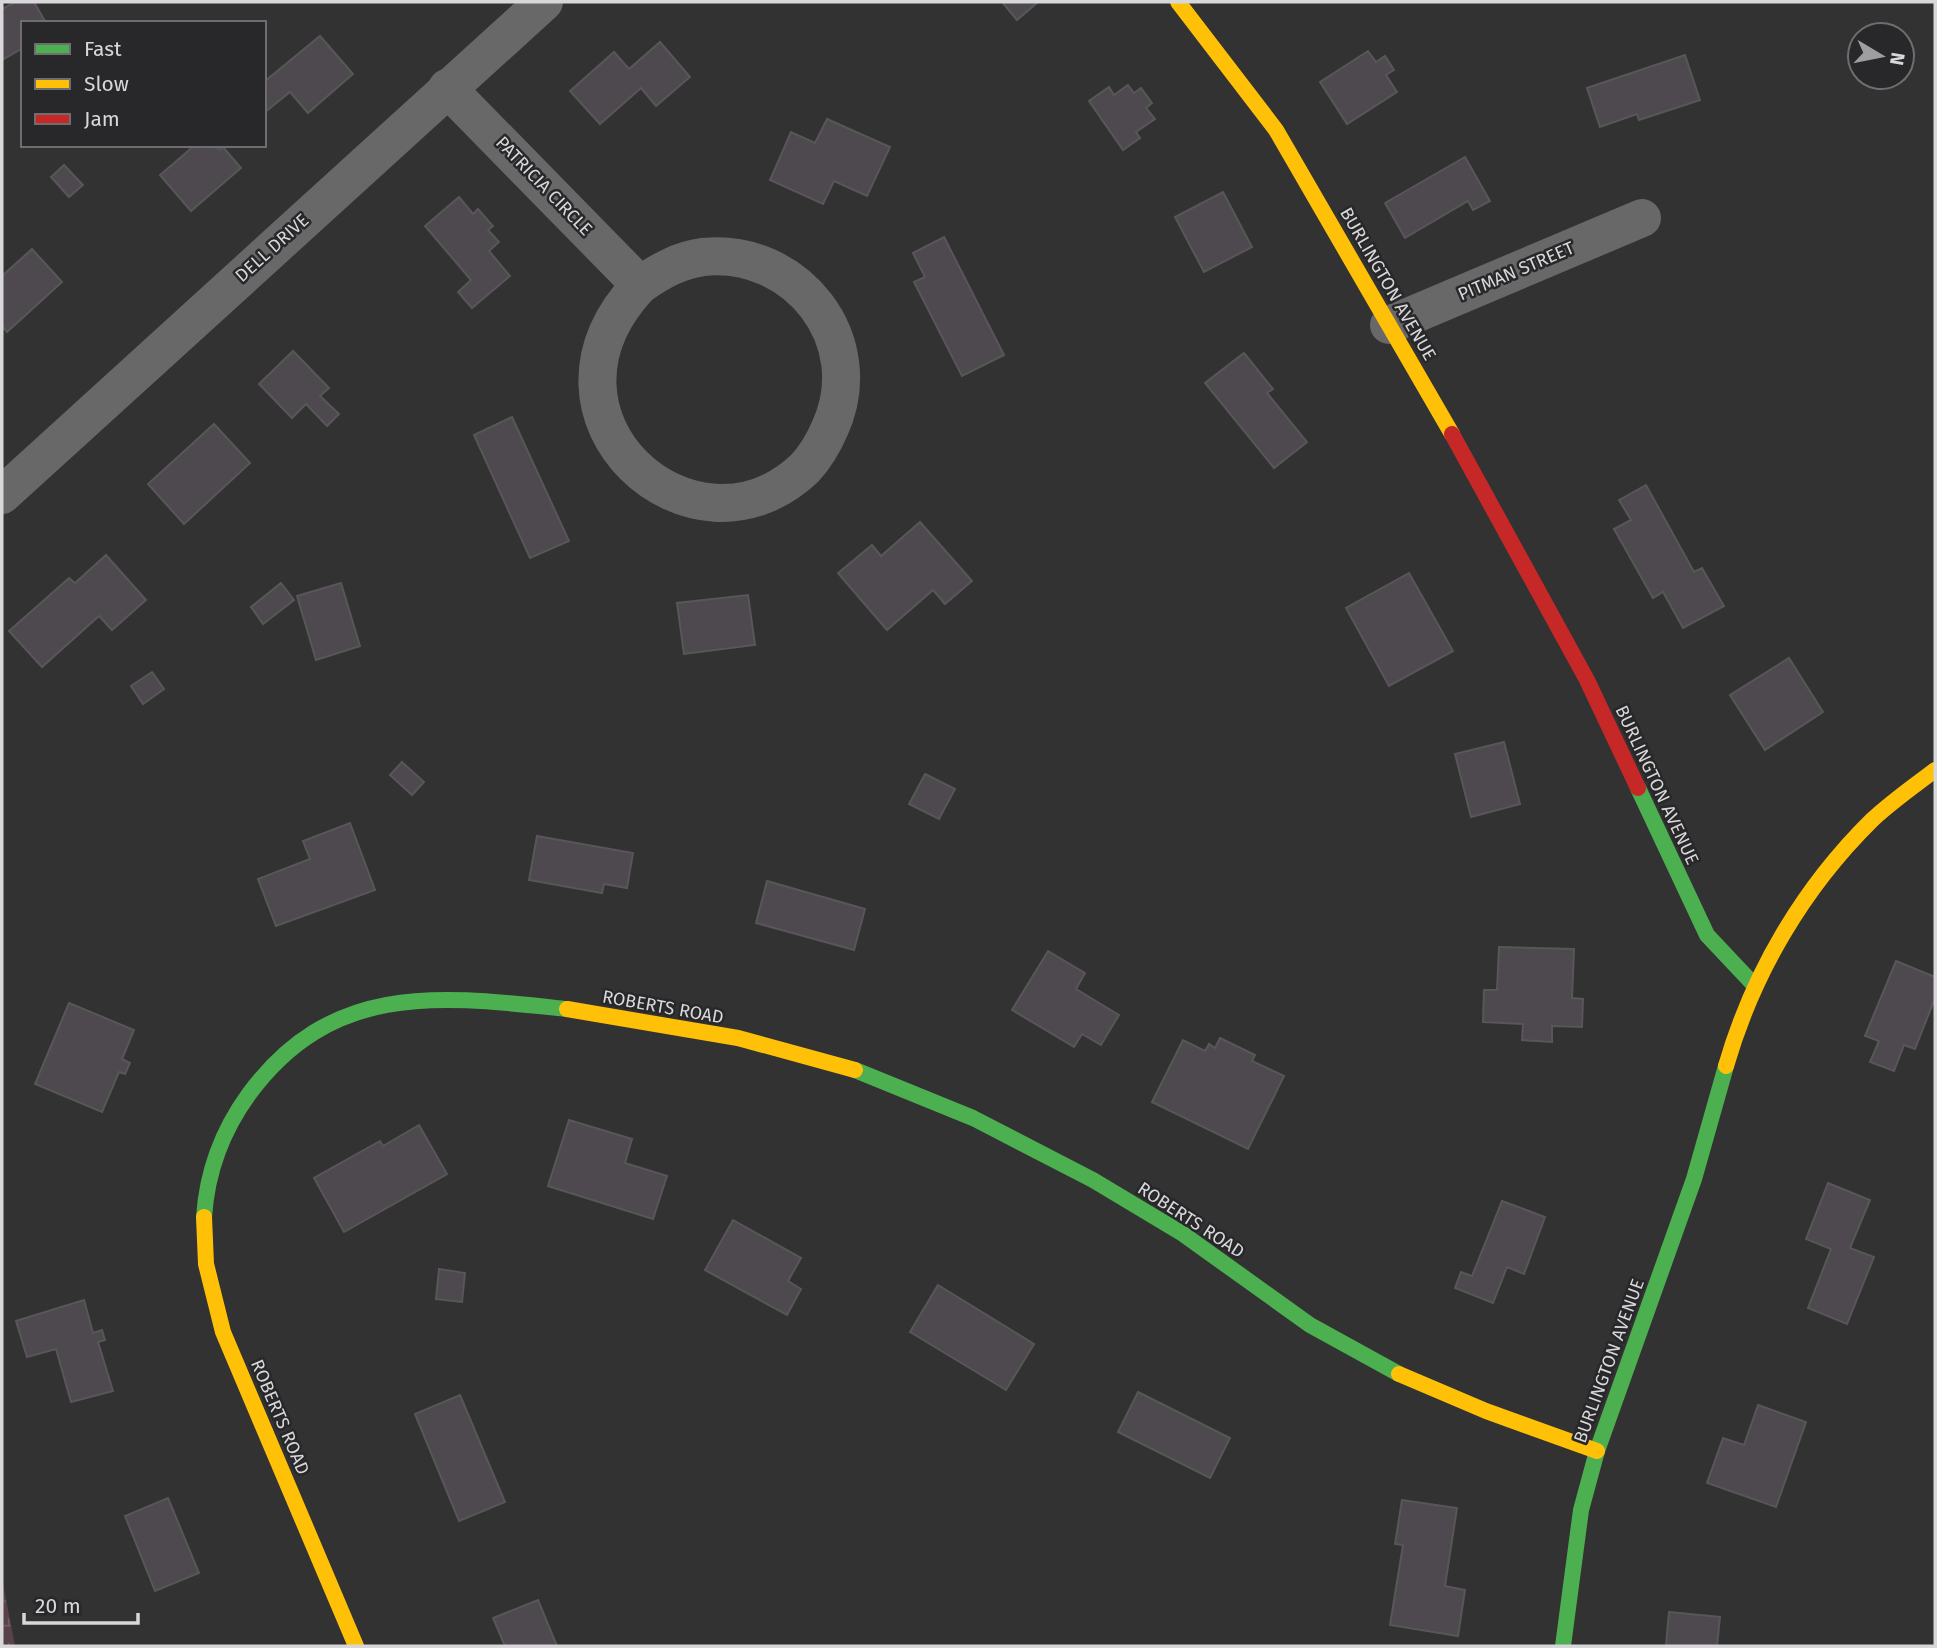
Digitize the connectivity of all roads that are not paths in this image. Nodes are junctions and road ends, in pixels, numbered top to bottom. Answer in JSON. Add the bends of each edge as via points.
{"nodes":[{"id":1,"x":544,"y":2,"type":"edge"},
{"id":2,"x":1178,"y":2,"type":"edge"},
{"id":3,"x":447,"y":88,"type":"junction"},
{"id":4,"x":1642,"y":218,"type":"dead end"},
{"id":5,"x":640,"y":285,"type":"junction"},
{"id":6,"x":1389,"y":324,"type":"junction"},
{"id":7,"x":2,"y":495,"type":"edge"},
{"id":8,"x":1935,"y":770,"type":"edge"},
{"id":9,"x":1755,"y":986,"type":"junction"},
{"id":10,"x":1597,"y":1451,"type":"junction"},
{"id":11,"x":356,"y":1646,"type":"edge"},
{"id":12,"x":1563,"y":1646,"type":"edge"}],
"edges":[{"from":1,"to":3,"type":"street","name":"DELL DRIVE"},
{"from":2,"to":6,"type":"street","name":"BURLINGTON AVENUE","via":[[1276,130]]},
{"from":3,"to":5,"type":"street","name":"PATRICIA CIRCLE"},
{"from":3,"to":7,"type":"street","name":"DELL DRIVE"},
{"from":4,"to":6,"type":"street","name":"PITMAN STREET"},
{"from":5,"to":5,"type":"street","via":[[610,324],[598,359],[601,412],[622,455],[657,485],[720,502],[765,493],[805,467],[821,447],[838,410],[842,379],[839,351],[813,299],[777,270],[727,256],[672,265]]},
{"from":6,"to":9,"type":"street","name":"BURLINGTON AVENUE","via":[[1587,680],[1707,935]]},
{"from":8,"to":9,"type":"street","via":[[1874,818],[1807,893]]},
{"from":9,"to":10,"type":"street","name":"BURLINGTON AVENUE","via":[[1732,1047],[1694,1180]]},
{"from":10,"to":11,"type":"street","name":"ROBERTS ROAD","via":[[1481,1411],[1383,1365],[1309,1325],[1193,1241],[1078,1172],[969,1115],[875,1077],[806,1055],[636,1020],[477,1001],[383,1003],[339,1015],[306,1035],[263,1075],[237,1108],[209,1174],[202,1246],[211,1298],[223,1332]]},
{"from":10,"to":12,"type":"street","name":"BURLINGTON AVENUE","via":[[1581,1510]]}]}
